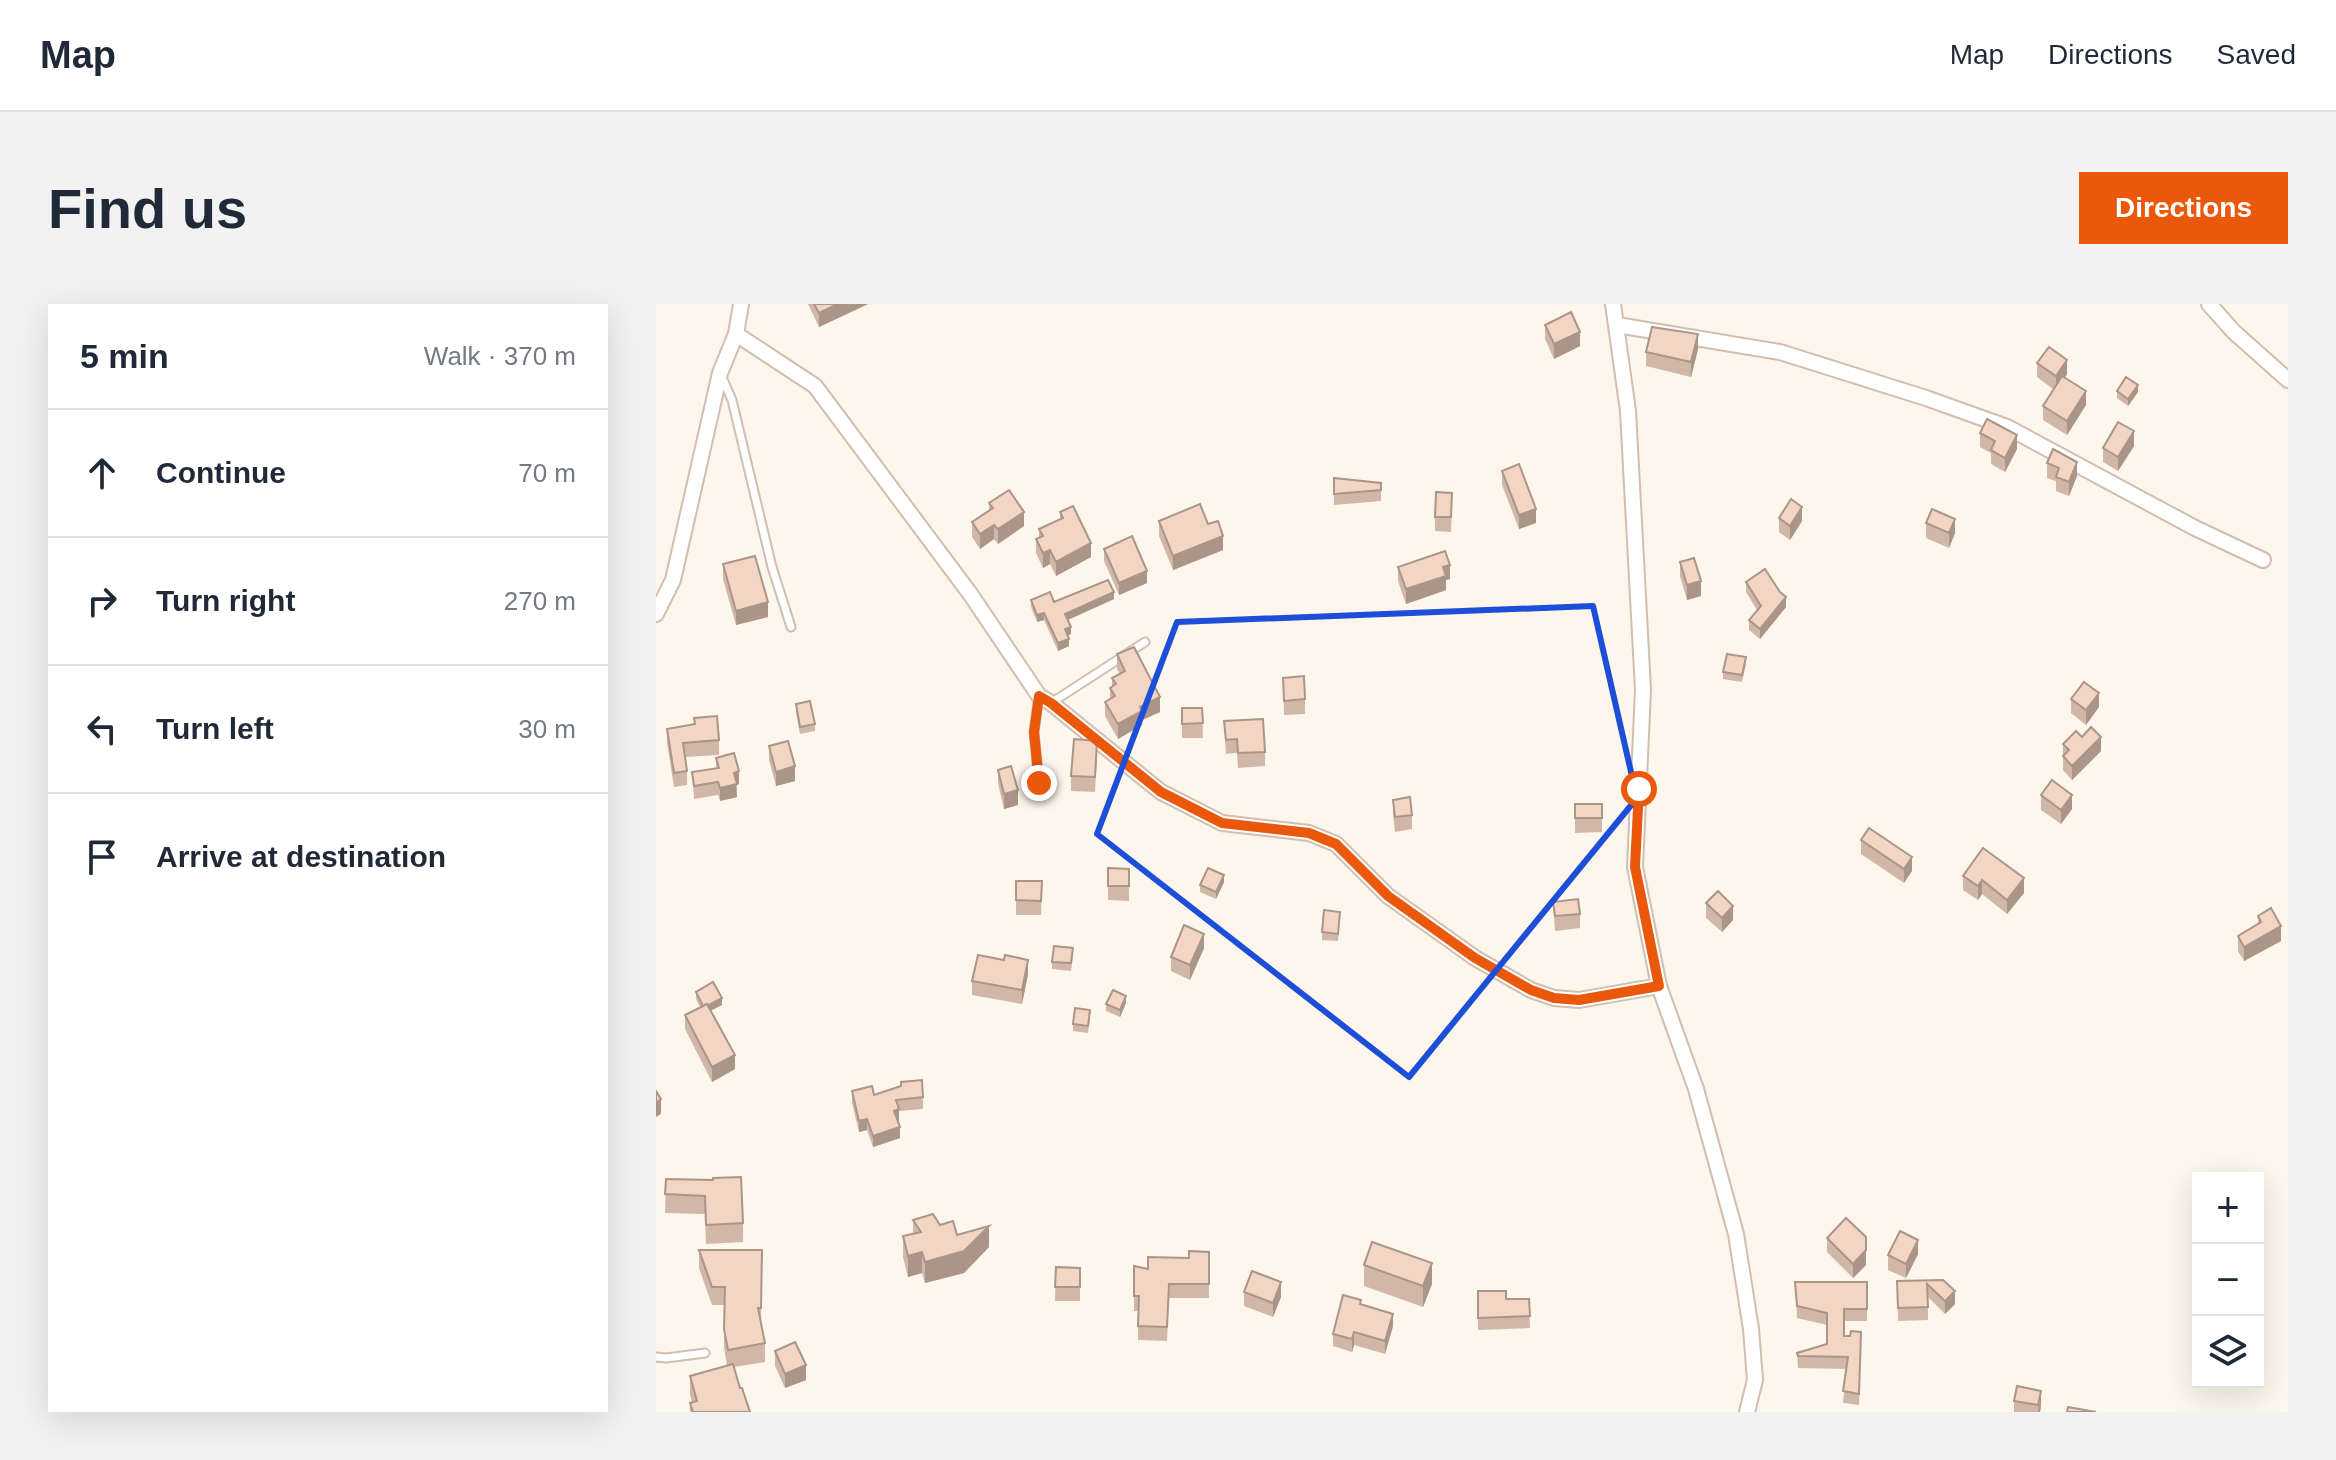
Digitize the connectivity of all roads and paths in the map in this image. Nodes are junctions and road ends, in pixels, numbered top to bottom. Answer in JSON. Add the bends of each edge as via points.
{"nodes":[{"id":1,"x":741,"y":304,"type":"edge"},
{"id":2,"x":1613,"y":304,"type":"edge"},
{"id":3,"x":2209,"y":304,"type":"edge"},
{"id":4,"x":1617,"y":325,"type":"junction"},
{"id":5,"x":736,"y":334,"type":"junction"},
{"id":6,"x":720,"y":373,"type":"junction"},
{"id":7,"x":2288,"y":380,"type":"edge"},
{"id":8,"x":2263,"y":560,"type":"dead end"},
{"id":9,"x":656,"y":614,"type":"edge"},
{"id":10,"x":791,"y":627,"type":"dead end"},
{"id":11,"x":1145,"y":642,"type":"dead end"},
{"id":12,"x":1045,"y":700,"type":"junction"},
{"id":13,"x":1039,"y":783,"type":"dead end"},
{"id":14,"x":1659,"y":986,"type":"junction"},
{"id":15,"x":705,"y":1353,"type":"dead end"},
{"id":16,"x":656,"y":1357,"type":"edge"},
{"id":17,"x":1747,"y":1412,"type":"edge"}],
"edges":[{"from":1,"to":5,"type":"street"},
{"from":2,"to":4,"type":"street"},
{"from":3,"to":7,"type":"street"},
{"from":4,"to":8,"type":"street","via":[[1780,352],[2007,427]]},
{"from":4,"to":14,"type":"street","via":[[1628,411],[1643,690],[1635,867]]},
{"from":5,"to":6,"type":"street"},
{"from":5,"to":12,"type":"street","via":[[815,386]]},
{"from":6,"to":9,"type":"street","via":[[673,580]]},
{"from":6,"to":10,"type":"lane","via":[[732,400]]},
{"from":11,"to":12,"type":"lane"},
{"from":12,"to":13,"type":"lane","via":[[1034,732]]},
{"from":12,"to":14,"type":"street","via":[[1161,792],[1222,823],[1309,833],[1336,844],[1388,896],[1475,958],[1531,990],[1579,1000]]},
{"from":14,"to":17,"type":"street","via":[[1696,1089],[1736,1234],[1755,1380]]},
{"from":15,"to":16,"type":"lane"}]}
